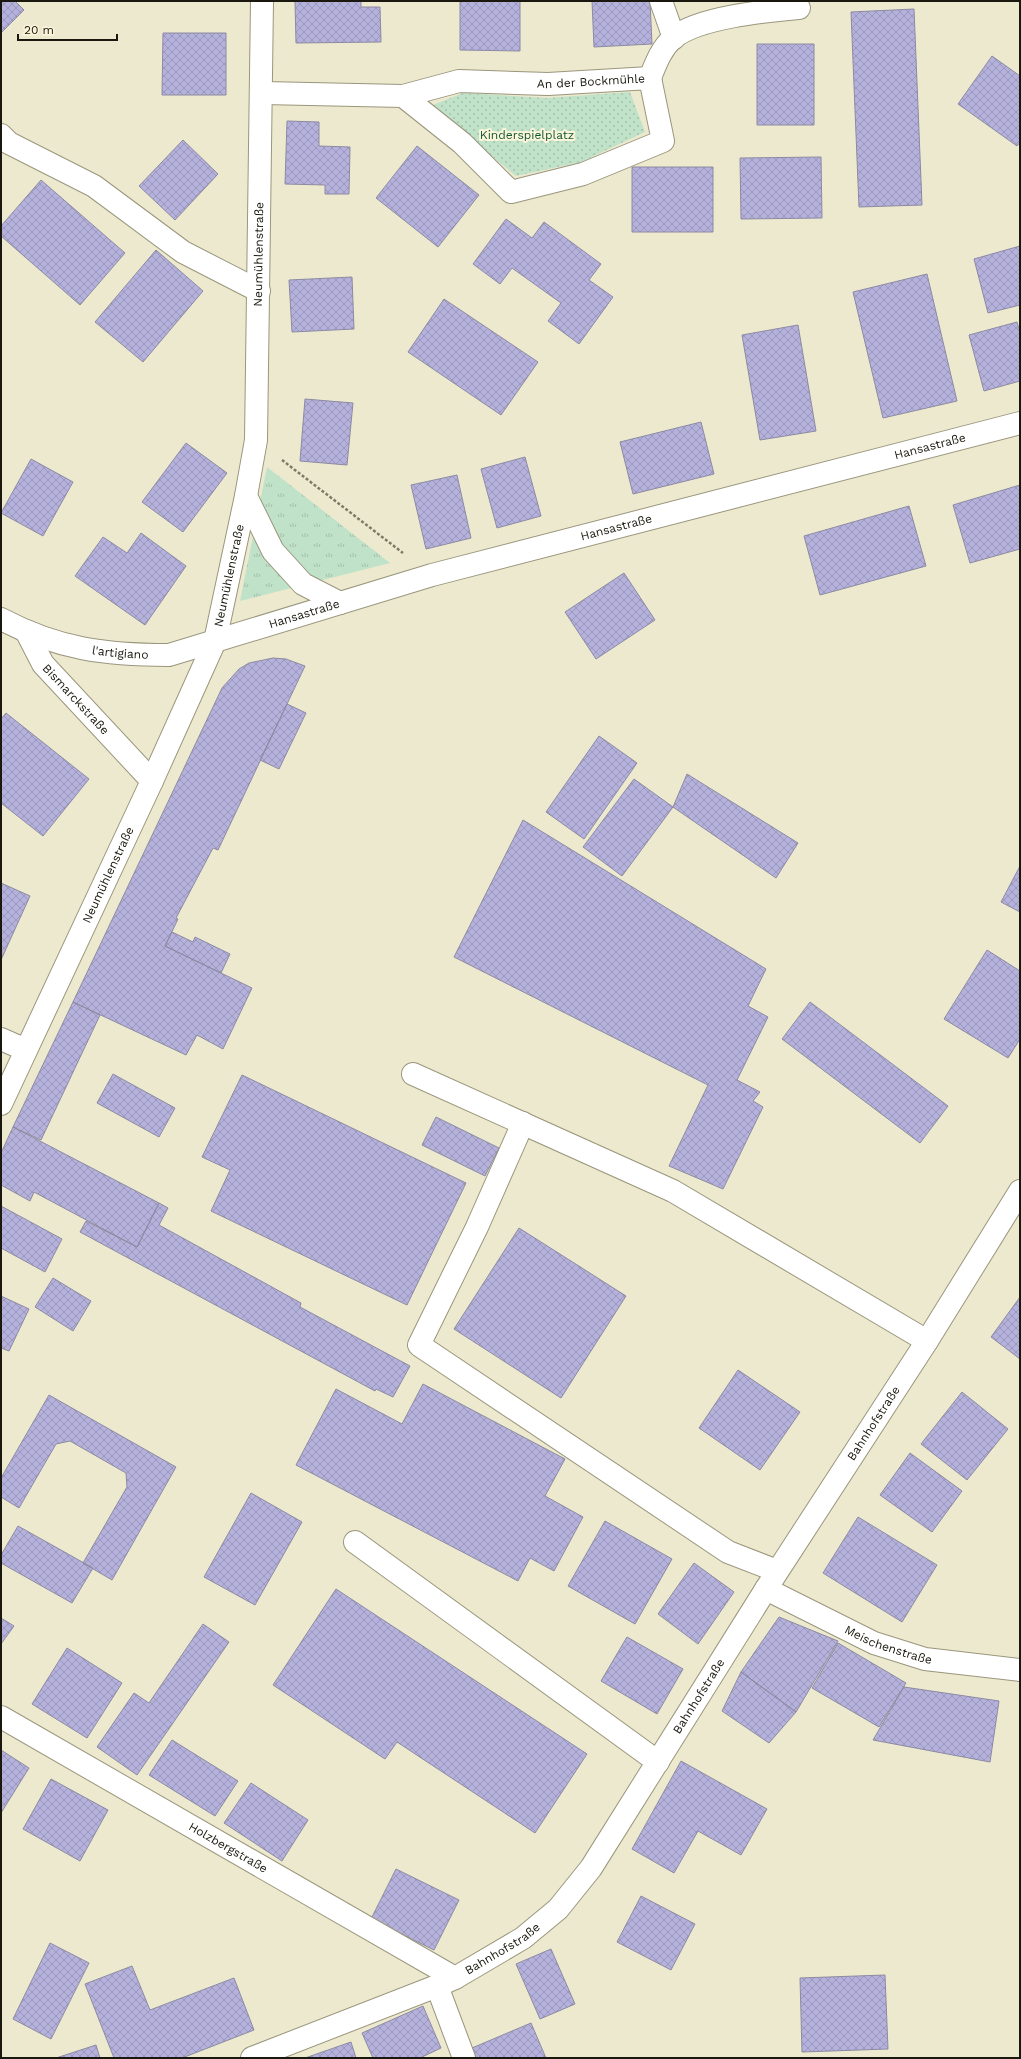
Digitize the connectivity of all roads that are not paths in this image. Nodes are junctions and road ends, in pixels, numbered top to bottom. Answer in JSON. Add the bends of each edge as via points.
{"nodes":[{"id":1,"x":262,"y":1,"type":"edge"},
{"id":2,"x":661,"y":1,"type":"edge"},
{"id":3,"x":799,"y":8,"type":"dead end"},
{"id":4,"x":674,"y":38,"type":"junction"},
{"id":5,"x":650,"y":78,"type":"junction"},
{"id":6,"x":262,"y":93,"type":"junction"},
{"id":7,"x":403,"y":96,"type":"junction"},
{"id":8,"x":1,"y":135,"type":"edge"},
{"id":9,"x":259,"y":291,"type":"junction"},
{"id":10,"x":1020,"y":423,"type":"edge"},
{"id":11,"x":246,"y":496,"type":"junction"},
{"id":12,"x":340,"y":603,"type":"junction"},
{"id":13,"x":1,"y":619,"type":"edge"},
{"id":14,"x":27,"y":633,"type":"junction"},
{"id":15,"x":215,"y":641,"type":"junction"},
{"id":16,"x":152,"y":781,"type":"junction"},
{"id":17,"x":1,"y":1040,"type":"edge"},
{"id":18,"x":26,"y":1050,"type":"junction"},
{"id":19,"x":413,"y":1074,"type":"dead end"},
{"id":20,"x":1,"y":1104,"type":"edge"},
{"id":21,"x":523,"y":1123,"type":"junction"},
{"id":22,"x":1020,"y":1191,"type":"edge"},
{"id":23,"x":927,"y":1341,"type":"junction"},
{"id":24,"x":356,"y":1542,"type":"dead end"},
{"id":25,"x":771,"y":1580,"type":"junction"},
{"id":26,"x":1020,"y":1670,"type":"edge"},
{"id":27,"x":1,"y":1717,"type":"edge"},
{"id":28,"x":658,"y":1762,"type":"junction"},
{"id":29,"x":446,"y":1982,"type":"junction"},
{"id":30,"x":288,"y":2051,"type":"edge"},
{"id":31,"x":252,"y":2058,"type":"edge"},
{"id":32,"x":464,"y":2058,"type":"edge"}],
"edges":[{"from":1,"to":6,"type":"street","name":"Neumühlenstraße"},
{"from":2,"to":4,"type":"street"},
{"from":3,"to":4,"type":"street","via":[[746,13],[697,26]]},
{"from":4,"to":5,"type":"street","via":[[660,54]]},
{"from":5,"to":7,"type":"street","name":"An der Bockmühle","via":[[548,84],[459,81]]},
{"from":5,"to":7,"type":"street","name":"An der Bockmühle","via":[[663,141],[583,174],[511,192],[462,143]]},
{"from":6,"to":7,"type":"street","name":"An der Bockmühle"},
{"from":6,"to":9,"type":"street","name":"Neumühlenstraße"},
{"from":8,"to":9,"type":"street","via":[[9,143],[94,186],[183,252]]},
{"from":9,"to":11,"type":"street","name":"Neumühlenstraße","via":[[256,440]]},
{"from":10,"to":12,"type":"street","name":"Hansastraße","via":[[432,575]]},
{"from":11,"to":12,"type":"street","via":[[273,551],[303,584]]},
{"from":11,"to":15,"type":"street","name":"Neumühlenstraße"},
{"from":12,"to":15,"type":"street","name":"Hansastraße"},
{"from":13,"to":14,"type":"street"},
{"from":14,"to":15,"type":"street","name":"l'artigiano","via":[[87,650],[129,655],[169,655]]},
{"from":14,"to":16,"type":"street","name":"Bismarckstraße","via":[[43,664]]},
{"from":15,"to":16,"type":"street","name":"Neumühlenstraße"},
{"from":16,"to":18,"type":"street","name":"Neumühlenstraße"},
{"from":17,"to":18,"type":"street"},
{"from":18,"to":20,"type":"street","name":"Neumühlenstraße"},
{"from":19,"to":21,"type":"street"},
{"from":21,"to":23,"type":"street","via":[[673,1191]]},
{"from":21,"to":25,"type":"street","name":"Meischenstraße","via":[[477,1226],[419,1345]]},
{"from":22,"to":23,"type":"street","name":"Bahnhofstraße"},
{"from":23,"to":25,"type":"street","name":"Bahnhofstraße"},
{"from":24,"to":28,"type":"street"},
{"from":25,"to":26,"type":"street","name":"Meischenstraße","via":[[874,1643],[925,1659]]},
{"from":25,"to":28,"type":"street","name":"Bahnhofstraße"},
{"from":27,"to":29,"type":"street","name":"Holzbergstraße"},
{"from":28,"to":29,"type":"street","name":"Bahnhofstraße","via":[[591,1868],[558,1909],[523,1938]]},
{"from":29,"to":30,"type":"street","name":"Bahnhofstraße"},
{"from":29,"to":32,"type":"street"},
{"from":30,"to":31,"type":"street","name":"Bahnhofstraße"}]}
